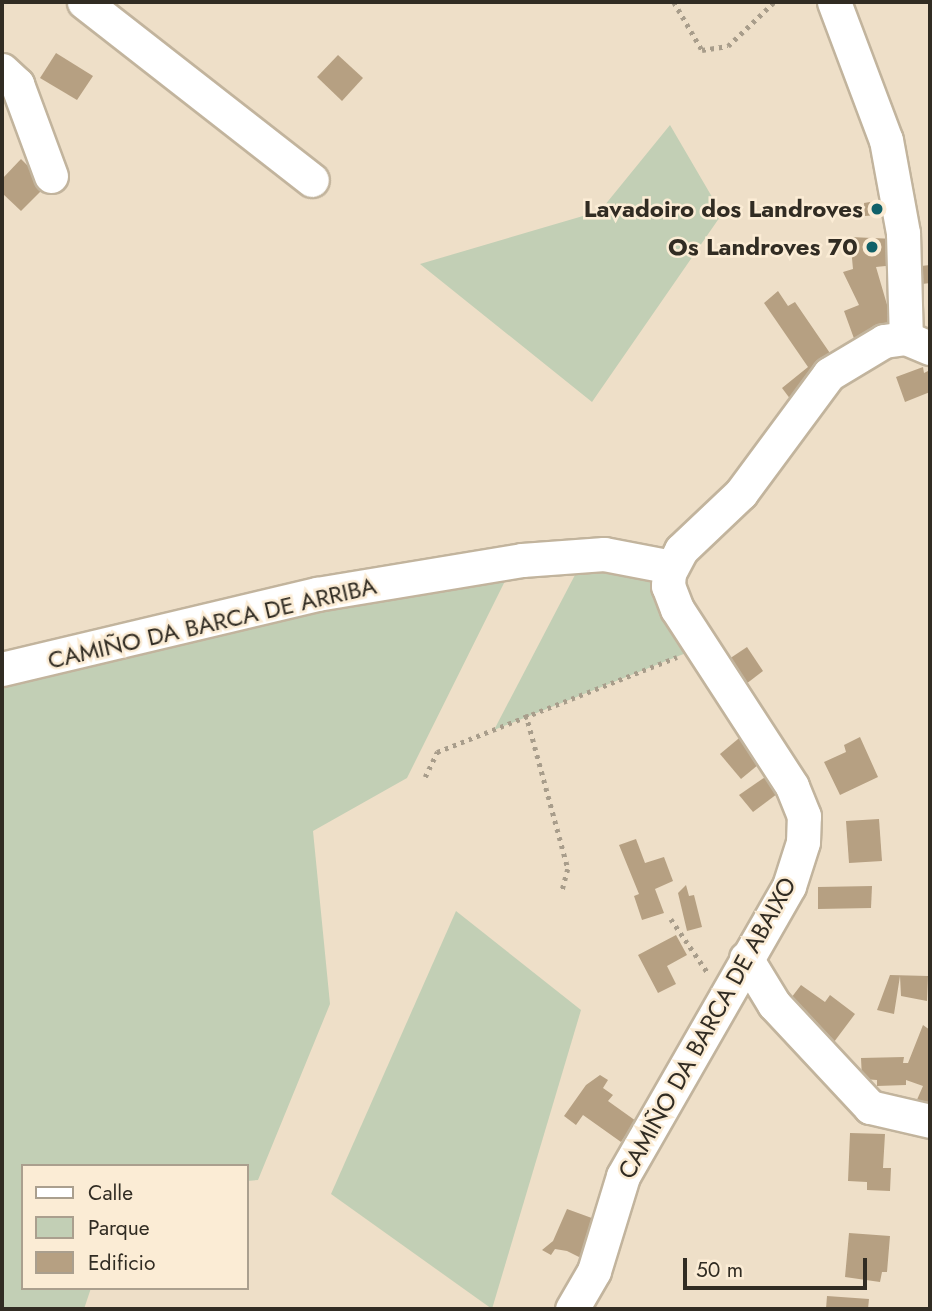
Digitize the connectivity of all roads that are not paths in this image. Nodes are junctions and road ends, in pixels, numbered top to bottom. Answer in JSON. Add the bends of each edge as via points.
{"nodes":[{"id":1,"x":84,"y":2,"type":"edge"},
{"id":2,"x":834,"y":2,"type":"edge"},
{"id":3,"x":2,"y":70,"type":"edge"},
{"id":4,"x":51,"y":176,"type":"dead end"},
{"id":5,"x":312,"y":180,"type":"dead end"},
{"id":6,"x":918,"y":343,"type":"edge"},
{"id":7,"x":672,"y":567,"type":"junction"},
{"id":8,"x":2,"y":669,"type":"edge"},
{"id":9,"x":746,"y":958,"type":"junction"},
{"id":10,"x":930,"y":1121,"type":"edge"},
{"id":11,"x":572,"y":1309,"type":"edge"}],
"edges":[{"from":1,"to":5,"type":"street"},
{"from":2,"to":6,"type":"street","via":[[886,140]]},
{"from":3,"to":4,"type":"street","via":[[17,84]]},
{"from":6,"to":7,"type":"street","via":[[884,341],[828,374],[741,493],[681,550]]},
{"from":7,"to":8,"type":"street","name":"CAMIÑO DA BARCA DE ARRIBA","via":[[604,554],[522,561],[317,594]]},
{"from":7,"to":9,"type":"street","name":"CAMIÑO DA BARCA DE ABAIXO","via":[[668,586],[792,786],[804,816],[803,842],[789,886]]},
{"from":9,"to":10,"type":"street","via":[[774,1004],[870,1107]]},
{"from":9,"to":11,"type":"street","name":"CAMIÑO DA BARCA DE ABAIXO","via":[[623,1176],[594,1271]]}]}
